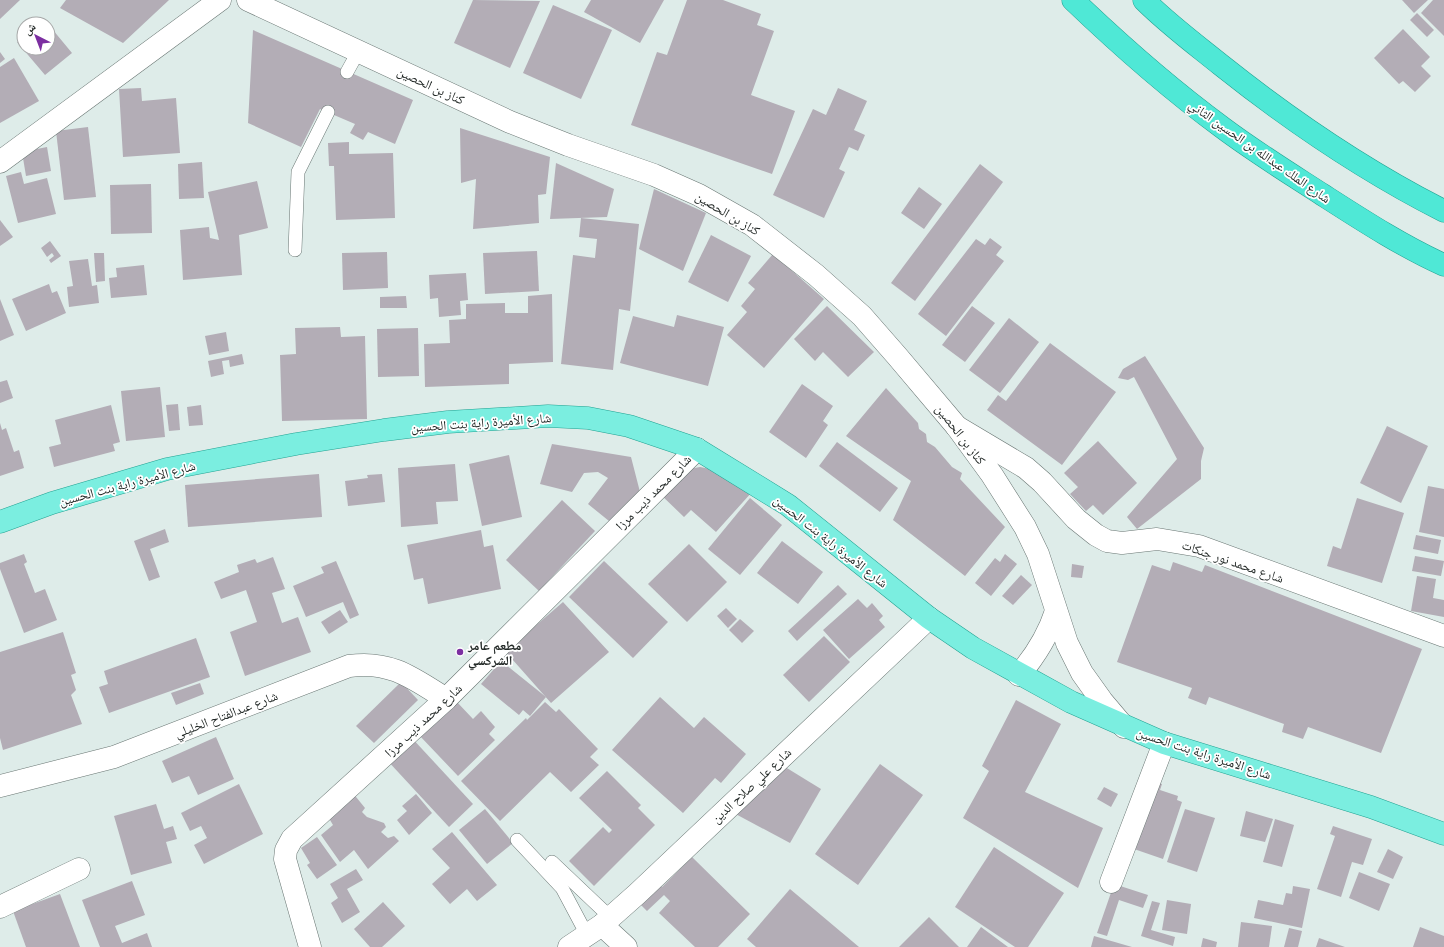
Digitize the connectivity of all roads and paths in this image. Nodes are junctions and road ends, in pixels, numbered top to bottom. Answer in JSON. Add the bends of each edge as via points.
{"nodes":[{"id":1,"x":220,"y":0,"type":"edge"},
{"id":2,"x":248,"y":0,"type":"edge"},
{"id":3,"x":1073,"y":0,"type":"edge"},
{"id":4,"x":1144,"y":0,"type":"edge"},
{"id":5,"x":358,"y":52,"type":"junction"},
{"id":6,"x":347,"y":72,"type":"dead end"},
{"id":7,"x":328,"y":112,"type":"dead end"},
{"id":8,"x":0,"y":162,"type":"edge"},
{"id":9,"x":1444,"y":211,"type":"edge"},
{"id":10,"x":295,"y":250,"type":"dead end"},
{"id":11,"x":1444,"y":265,"type":"edge"},
{"id":12,"x":957,"y":427,"type":"junction"},
{"id":13,"x":698,"y":449,"type":"junction"},
{"id":14,"x":0,"y":522,"type":"edge"},
{"id":15,"x":1056,"y":611,"type":"junction"},
{"id":16,"x":929,"y":618,"type":"junction"},
{"id":17,"x":1444,"y":636,"type":"edge"},
{"id":18,"x":1019,"y":675,"type":"junction"},
{"id":19,"x":446,"y":699,"type":"junction"},
{"id":20,"x":1124,"y":727,"type":"junction"},
{"id":21,"x":1164,"y":743,"type":"junction"},
{"id":22,"x":0,"y":786,"type":"edge"},
{"id":23,"x":1444,"y":834,"type":"edge"},
{"id":24,"x":517,"y":840,"type":"dead end"},
{"id":25,"x":552,"y":862,"type":"dead end"},
{"id":26,"x":79,"y":869,"type":"dead end"},
{"id":27,"x":1111,"y":882,"type":"dead end"},
{"id":28,"x":0,"y":907,"type":"edge"},
{"id":29,"x":600,"y":926,"type":"junction"},
{"id":30,"x":310,"y":947,"type":"edge"},
{"id":31,"x":569,"y":947,"type":"edge"},
{"id":32,"x":626,"y":947,"type":"edge"}],
"edges":[{"from":1,"to":8,"type":"street"},
{"from":2,"to":5,"type":"street","name":"كناز بن الحصين"},
{"from":3,"to":11,"type":"highway","name":"شارع الملك عبدالله بن الحسين الثاني","via":[[1167,84],[1223,128],[1377,229]]},
{"from":4,"to":9,"type":"highway","via":[[1261,97],[1356,161]]},
{"from":5,"to":6,"type":"lane"},
{"from":5,"to":12,"type":"street","name":"كناز بن الحصين","via":[[510,122],[654,175],[699,195],[752,225],[816,275],[862,316]]},
{"from":7,"to":10,"type":"lane","via":[[298,172]]},
{"from":12,"to":15,"type":"street","name":"كناز بن الحصين","via":[[1025,527],[1038,554]]},
{"from":12,"to":17,"type":"street","name":"شارع محمد نور جنكات","via":[[1026,468],[1087,529],[1107,541],[1156,539],[1199,546]]},
{"from":13,"to":14,"type":"main road","name":"شارع الأميرة راية بنت الحسين","via":[[629,426],[588,418],[548,416],[448,422],[296,444],[167,470],[52,503]]},
{"from":13,"to":16,"type":"main road","name":"شارع الأميرة راية بنت الحسين","via":[[788,505]]},
{"from":13,"to":19,"type":"street","name":"شارع محمد ذيب مرزا"},
{"from":15,"to":18,"type":"street","via":[[1042,646]]},
{"from":15,"to":20,"type":"street","name":"كناز بن الحصين","via":[[1067,643],[1082,673]]},
{"from":16,"to":18,"type":"main road","name":"شارع الأميرة راية بنت الحسين"},
{"from":16,"to":29,"type":"street","name":"شارع علي صلاح الدين"},
{"from":18,"to":20,"type":"main road","name":"شارع الأميرة راية بنت الحسين"},
{"from":19,"to":22,"type":"street","name":"شارع عبدالفتاح الخليلي","via":[[411,677],[390,668],[360,664],[349,666],[114,757]]},
{"from":19,"to":30,"type":"street","name":"شارع محمد ذيب مرزا","via":[[289,844],[285,858]]},
{"from":20,"to":21,"type":"main road","name":"شارع الأميرة راية بنت الحسين"},
{"from":21,"to":23,"type":"main road","name":"شارع الأميرة راية بنت الحسين","via":[[1371,807]]},
{"from":21,"to":27,"type":"street"},
{"from":24,"to":29,"type":"lane"},
{"from":25,"to":29,"type":"lane"},
{"from":26,"to":28,"type":"street"},
{"from":29,"to":31,"type":"street","name":"شارع علي صلاح الدين"},
{"from":29,"to":32,"type":"street"}]}
